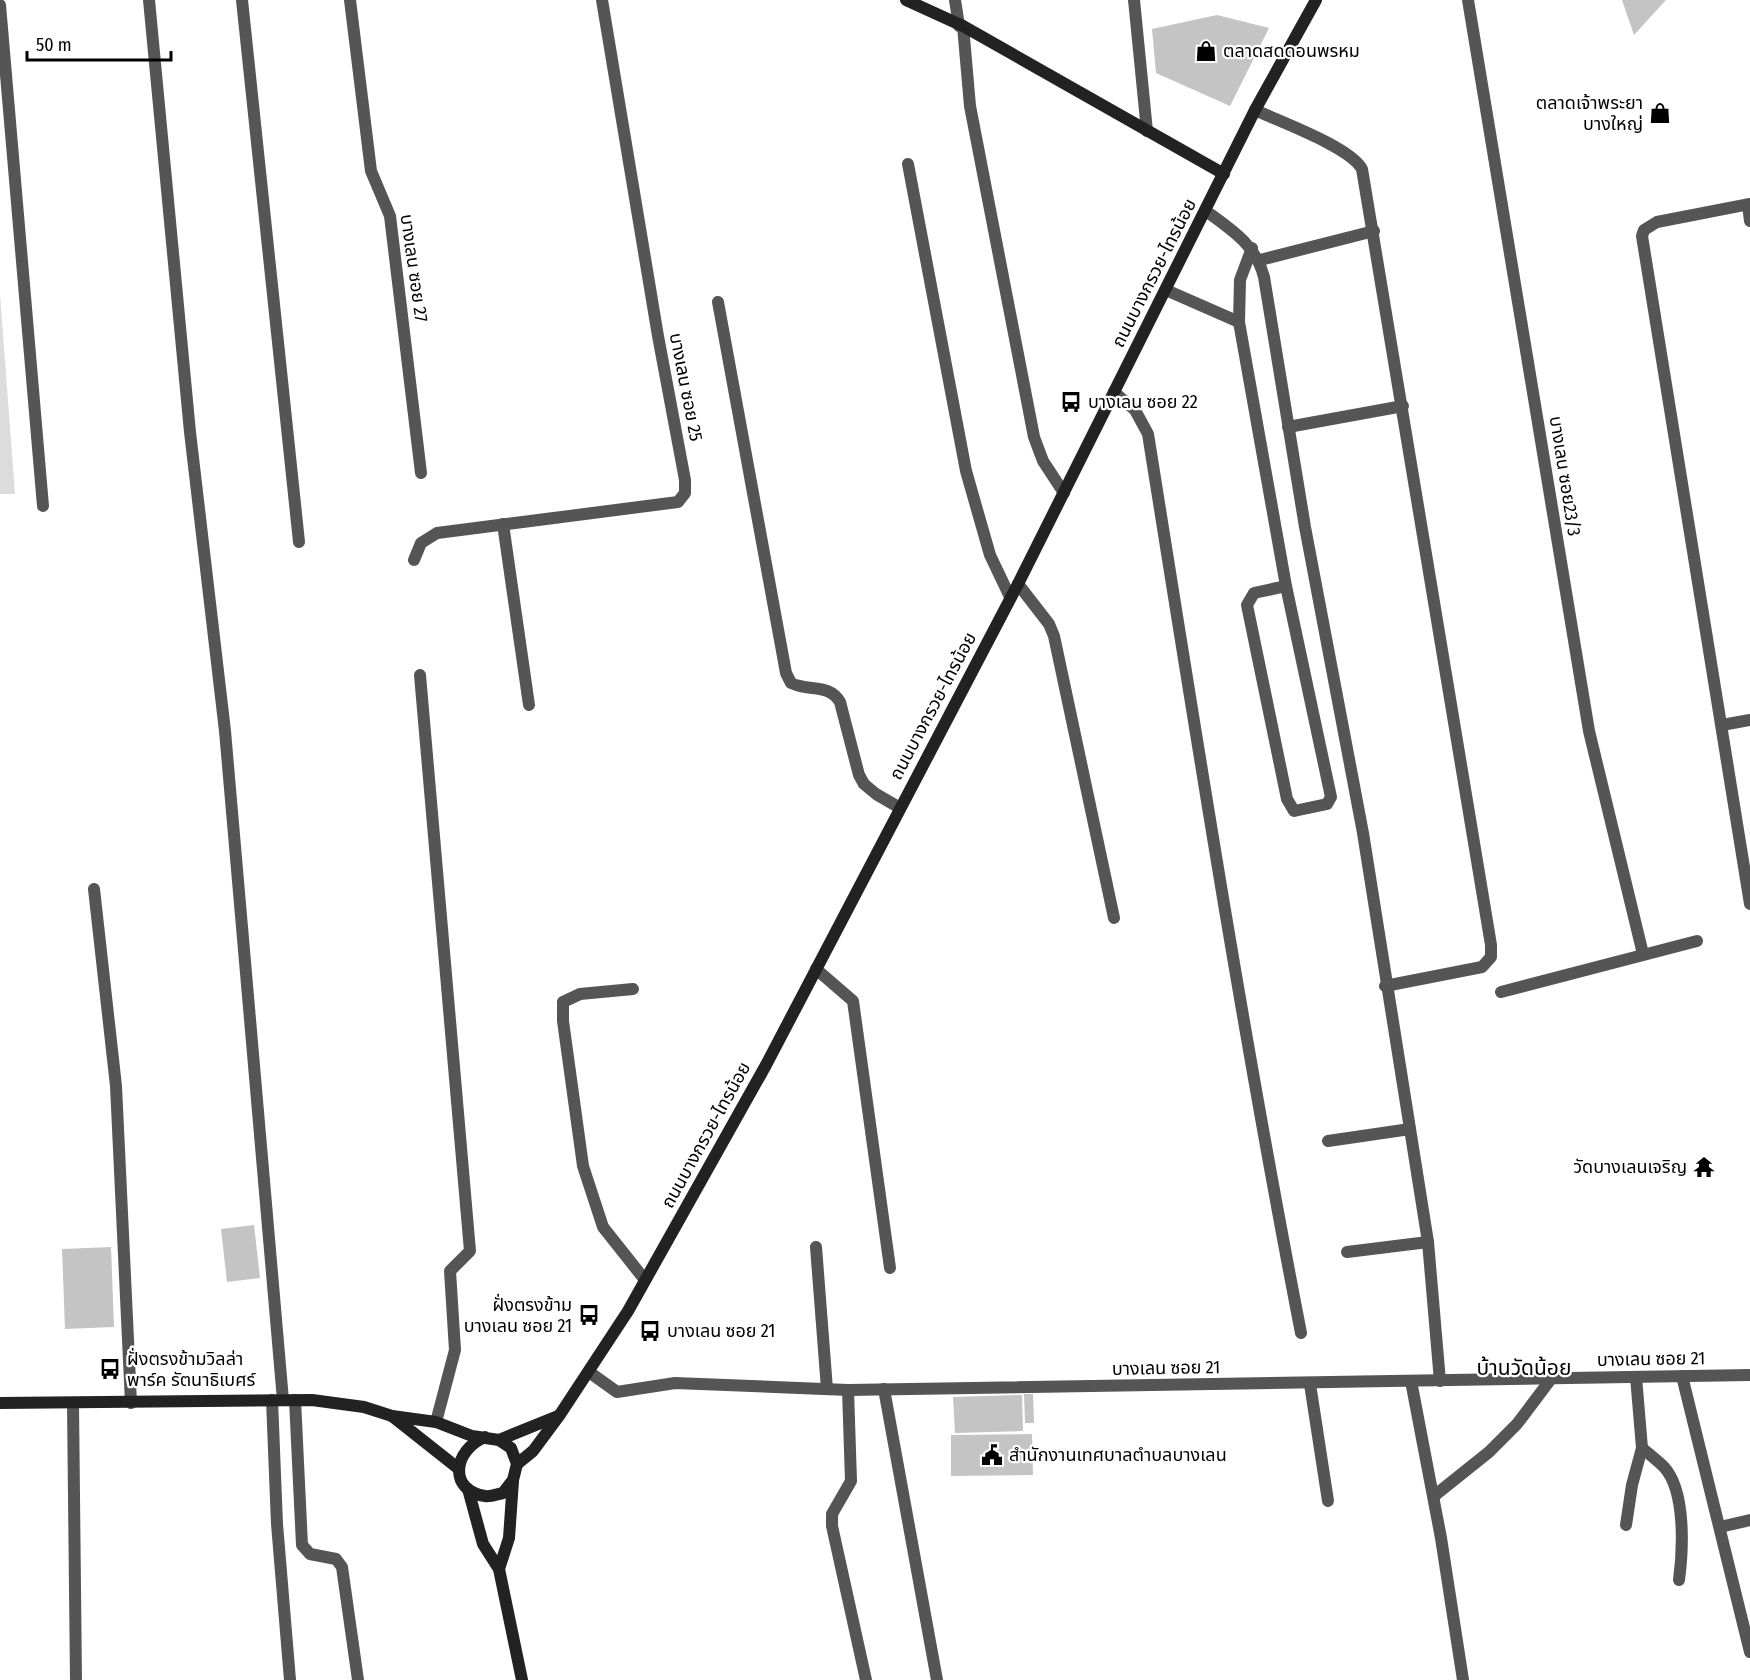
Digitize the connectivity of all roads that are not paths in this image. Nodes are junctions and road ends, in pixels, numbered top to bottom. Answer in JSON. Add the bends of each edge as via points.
{"nodes":[{"id":1,"x":149,"y":0,"type":"edge"},
{"id":2,"x":242,"y":0,"type":"edge"},
{"id":3,"x":350,"y":0,"type":"edge"},
{"id":4,"x":602,"y":0,"type":"edge"},
{"id":5,"x":906,"y":0,"type":"edge"},
{"id":6,"x":955,"y":0,"type":"edge"},
{"id":7,"x":1134,"y":0,"type":"edge"},
{"id":8,"x":1316,"y":0,"type":"edge"},
{"id":9,"x":1468,"y":0,"type":"edge"},
{"id":10,"x":0,"y":5,"type":"edge"},
{"id":11,"x":961,"y":26,"type":"junction"},
{"id":12,"x":1256,"y":110,"type":"junction"},
{"id":13,"x":1147,"y":131,"type":"junction"},
{"id":14,"x":908,"y":164,"type":"dead end"},
{"id":15,"x":1224,"y":174,"type":"junction"},
{"id":16,"x":1749,"y":205,"type":"edge"},
{"id":17,"x":1206,"y":211,"type":"junction"},
{"id":18,"x":1750,"y":221,"type":"edge"},
{"id":19,"x":1374,"y":231,"type":"junction"},
{"id":20,"x":1252,"y":248,"type":"junction"},
{"id":21,"x":1260,"y":260,"type":"junction"},
{"id":22,"x":1166,"y":290,"type":"junction"},
{"id":23,"x":718,"y":302,"type":"dead end"},
{"id":24,"x":1239,"y":322,"type":"junction"},
{"id":25,"x":1114,"y":392,"type":"junction"},
{"id":26,"x":1403,"y":406,"type":"junction"},
{"id":27,"x":1288,"y":427,"type":"junction"},
{"id":28,"x":421,"y":473,"type":"dead end"},
{"id":29,"x":1064,"y":493,"type":"junction"},
{"id":30,"x":43,"y":506,"type":"dead end"},
{"id":31,"x":503,"y":524,"type":"junction"},
{"id":32,"x":299,"y":542,"type":"dead end"},
{"id":33,"x":414,"y":560,"type":"dead end"},
{"id":34,"x":1017,"y":584,"type":"junction"},
{"id":35,"x":1286,"y":586,"type":"junction"},
{"id":36,"x":1010,"y":597,"type":"junction"},
{"id":37,"x":420,"y":675,"type":"dead end"},
{"id":38,"x":529,"y":705,"type":"dead end"},
{"id":39,"x":1750,"y":720,"type":"edge"},
{"id":40,"x":1722,"y":725,"type":"junction"},
{"id":41,"x":900,"y":808,"type":"junction"},
{"id":42,"x":94,"y":889,"type":"dead end"},
{"id":43,"x":1750,"y":904,"type":"edge"},
{"id":44,"x":1114,"y":918,"type":"dead end"},
{"id":45,"x":1697,"y":941,"type":"dead end"},
{"id":46,"x":1643,"y":954,"type":"junction"},
{"id":47,"x":816,"y":969,"type":"junction"},
{"id":48,"x":1386,"y":986,"type":"junction"},
{"id":49,"x":633,"y":989,"type":"dead end"},
{"id":50,"x":1501,"y":992,"type":"dead end"},
{"id":51,"x":1410,"y":1129,"type":"junction"},
{"id":52,"x":1328,"y":1141,"type":"dead end"},
{"id":53,"x":1428,"y":1242,"type":"junction"},
{"id":54,"x":816,"y":1247,"type":"dead end"},
{"id":55,"x":1347,"y":1252,"type":"dead end"},
{"id":56,"x":890,"y":1268,"type":"dead end"},
{"id":57,"x":645,"y":1280,"type":"junction"},
{"id":58,"x":1301,"y":1333,"type":"dead end"},
{"id":59,"x":589,"y":1372,"type":"junction"},
{"id":60,"x":1750,"y":1375,"type":"edge"},
{"id":61,"x":1682,"y":1376,"type":"junction"},
{"id":62,"x":1636,"y":1377,"type":"junction"},
{"id":63,"x":1551,"y":1379,"type":"junction"},
{"id":64,"x":1412,"y":1381,"type":"junction"},
{"id":65,"x":1440,"y":1382,"type":"junction"},
{"id":66,"x":1310,"y":1384,"type":"junction"},
{"id":67,"x":827,"y":1389,"type":"junction"},
{"id":68,"x":884,"y":1389,"type":"junction"},
{"id":69,"x":848,"y":1390,"type":"junction"},
{"id":70,"x":283,"y":1400,"type":"junction"},
{"id":71,"x":131,"y":1402,"type":"junction"},
{"id":72,"x":0,"y":1403,"type":"edge"},
{"id":73,"x":73,"y":1404,"type":"junction"},
{"id":74,"x":392,"y":1416,"type":"junction"},
{"id":75,"x":559,"y":1416,"type":"junction"},
{"id":76,"x":436,"y":1422,"type":"junction"},
{"id":77,"x":484,"y":1437,"type":"junction"},
{"id":78,"x":499,"y":1440,"type":"junction"},
{"id":79,"x":1642,"y":1448,"type":"junction"},
{"id":80,"x":517,"y":1464,"type":"junction"},
{"id":81,"x":459,"y":1469,"type":"junction"},
{"id":82,"x":513,"y":1480,"type":"junction"},
{"id":83,"x":468,"y":1489,"type":"junction"},
{"id":84,"x":1434,"y":1496,"type":"junction"},
{"id":85,"x":1328,"y":1501,"type":"dead end"},
{"id":86,"x":1750,"y":1520,"type":"edge"},
{"id":87,"x":1626,"y":1525,"type":"dead end"},
{"id":88,"x":1720,"y":1527,"type":"junction"},
{"id":89,"x":499,"y":1569,"type":"junction"},
{"id":90,"x":1679,"y":1580,"type":"dead end"},
{"id":91,"x":1750,"y":1652,"type":"edge"},
{"id":92,"x":76,"y":1680,"type":"edge"},
{"id":93,"x":290,"y":1680,"type":"edge"},
{"id":94,"x":358,"y":1680,"type":"edge"},
{"id":95,"x":522,"y":1680,"type":"edge"},
{"id":96,"x":866,"y":1680,"type":"edge"},
{"id":97,"x":937,"y":1680,"type":"edge"},
{"id":98,"x":1463,"y":1680,"type":"edge"}],
"edges":[{"from":1,"to":70,"type":"street","via":[[190,432],[225,731]]},
{"from":2,"to":32,"type":"street"},
{"from":3,"to":28,"type":"street","name":"บางเลน ซอย 27","via":[[371,171],[390,216]]},
{"from":4,"to":31,"type":"street","name":"บางเลน ซอย 25","via":[[686,480],[685,493],[678,502]]},
{"from":5,"to":11,"type":"main road"},
{"from":6,"to":11,"type":"street"},
{"from":7,"to":13,"type":"street"},
{"from":8,"to":12,"type":"main road","name":"ถนนบางกรวย-ไทรน้อย"},
{"from":9,"to":46,"type":"street","name":"บางเลน ซอย23/3","via":[[1589,730]]},
{"from":10,"to":30,"type":"street"},
{"from":11,"to":13,"type":"main road"},
{"from":11,"to":29,"type":"street","via":[[970,106],[1034,437],[1043,461]]},
{"from":12,"to":15,"type":"main road","name":"ถนนบางกรวย-ไทรน้อย"},
{"from":12,"to":19,"type":"street","via":[[1357,159],[1366,181]]},
{"from":13,"to":15,"type":"main road"},
{"from":14,"to":36,"type":"street","via":[[966,471],[990,555]]},
{"from":15,"to":17,"type":"main road","name":"ถนนบางกรวย-ไทรน้อย"},
{"from":16,"to":18,"type":"street"},
{"from":16,"to":40,"type":"street","via":[[1657,222],[1644,230],[1642,236]]},
{"from":17,"to":20,"type":"street"},
{"from":17,"to":22,"type":"main road","name":"ถนนบางกรวย-ไทรน้อย"},
{"from":19,"to":21,"type":"street"},
{"from":19,"to":26,"type":"street"},
{"from":20,"to":21,"type":"street"},
{"from":20,"to":24,"type":"street","via":[[1240,280]]},
{"from":21,"to":27,"type":"street"},
{"from":22,"to":24,"type":"street"},
{"from":22,"to":25,"type":"main road","name":"ถนนบางกรวย-ไทรน้อย"},
{"from":23,"to":41,"type":"street","via":[[786,672],[791,683],[799,687],[835,694],[864,784]]},
{"from":24,"to":35,"type":"street"},
{"from":25,"to":29,"type":"main road","name":"ถนนบางกรวย-ไทรน้อย"},
{"from":25,"to":58,"type":"street","via":[[1135,410],[1149,434],[1227,932]]},
{"from":26,"to":27,"type":"street"},
{"from":26,"to":48,"type":"street","via":[[1491,957],[1482,967]]},
{"from":27,"to":48,"type":"street","via":[[1363,833]]},
{"from":29,"to":34,"type":"main road","name":"ถนนบางกรวย-ไทรน้อย"},
{"from":31,"to":33,"type":"street","name":"บางเลน ซอย 25","via":[[437,533],[421,543]]},
{"from":31,"to":38,"type":"street"},
{"from":34,"to":36,"type":"main road","name":"ถนนบางกรวย-ไทรน้อย"},
{"from":34,"to":44,"type":"street","via":[[1054,636]]},
{"from":35,"to":35,"type":"street","via":[[1254,593],[1247,606],[1287,799],[1294,811],[1327,804],[1330,797]]},
{"from":36,"to":41,"type":"main road","name":"ถนนบางกรวย-ไทรน้อย"},
{"from":37,"to":76,"type":"street","via":[[470,1251],[450,1271],[455,1350]]},
{"from":39,"to":40,"type":"street"},
{"from":40,"to":43,"type":"street"},
{"from":41,"to":47,"type":"main road","name":"ถนนบางกรวย-ไทรน้อย"},
{"from":42,"to":71,"type":"street","via":[[116,1086]]},
{"from":45,"to":46,"type":"street"},
{"from":46,"to":50,"type":"street"},
{"from":47,"to":56,"type":"street","via":[[853,1001]]},
{"from":47,"to":57,"type":"main road","name":"ถนนบางกรวย-ไทรน้อย"},
{"from":48,"to":51,"type":"street"},
{"from":49,"to":57,"type":"street","via":[[580,994],[563,1002],[563,1021],[583,1166],[603,1227]]},
{"from":51,"to":52,"type":"street"},
{"from":51,"to":53,"type":"street"},
{"from":53,"to":55,"type":"street"},
{"from":53,"to":65,"type":"street"},
{"from":54,"to":67,"type":"street"},
{"from":57,"to":59,"type":"main road","name":"ถนนบางกรวย-ไทรน้อย"},
{"from":59,"to":67,"type":"street","name":"บางเลน ซอย 21","via":[[617,1392],[675,1383]]},
{"from":59,"to":75,"type":"main road","name":"ถนนบางกรวย-ไทรน้อย"},
{"from":60,"to":61,"type":"street","name":"บางเลน ซอย 21"},
{"from":61,"to":62,"type":"street","name":"บางเลน ซอย 21"},
{"from":61,"to":88,"type":"street"},
{"from":62,"to":63,"type":"street","name":"บางเลน ซอย 21"},
{"from":62,"to":79,"type":"street"},
{"from":63,"to":65,"type":"street","name":"บางเลน ซอย 21"},
{"from":63,"to":84,"type":"street","via":[[1517,1424],[1489,1452]]},
{"from":64,"to":65,"type":"street","name":"บางเลน ซอย 21"},
{"from":64,"to":66,"type":"street","name":"บางเลน ซอย 21"},
{"from":64,"to":84,"type":"street"},
{"from":66,"to":68,"type":"street","name":"บางเลน ซอย 21"},
{"from":66,"to":85,"type":"street"},
{"from":67,"to":69,"type":"street","name":"บางเลน ซอย 21"},
{"from":68,"to":69,"type":"street","name":"บางเลน ซอย 21"},
{"from":68,"to":97,"type":"street"},
{"from":69,"to":96,"type":"street","via":[[851,1481],[832,1514],[832,1526]]},
{"from":70,"to":71,"type":"main road"},
{"from":70,"to":74,"type":"main road","via":[[364,1407]]},
{"from":70,"to":93,"type":"street","via":[[277,1524]]},
{"from":70,"to":94,"type":"street","via":[[302,1545],[310,1554],[336,1559],[342,1567]]},
{"from":71,"to":73,"type":"main road"},
{"from":72,"to":73,"type":"main road"},
{"from":73,"to":92,"type":"street"},
{"from":74,"to":76,"type":"main road"},
{"from":74,"to":81,"type":"main road"},
{"from":75,"to":78,"type":"main road"},
{"from":75,"to":80,"type":"main road","name":"ถนนบางกรวย-ไทรน้อย"},
{"from":76,"to":77,"type":"main road"},
{"from":77,"to":78,"type":"main road"},
{"from":77,"to":81,"type":"main road","via":[[471,1443],[461,1455]]},
{"from":78,"to":80,"type":"main road","via":[[511,1448]]},
{"from":79,"to":87,"type":"street"},
{"from":79,"to":90,"type":"street","via":[[1665,1468],[1672,1481],[1684,1540]]},
{"from":80,"to":82,"type":"main road"},
{"from":81,"to":83,"type":"main road"},
{"from":82,"to":83,"type":"main road","via":[[503,1492],[485,1496]]},
{"from":82,"to":89,"type":"main road","via":[[509,1538]]},
{"from":83,"to":89,"type":"main road","via":[[483,1545]]},
{"from":84,"to":98,"type":"street"},
{"from":86,"to":88,"type":"street"},
{"from":88,"to":91,"type":"street"},
{"from":89,"to":95,"type":"main road"}]}
